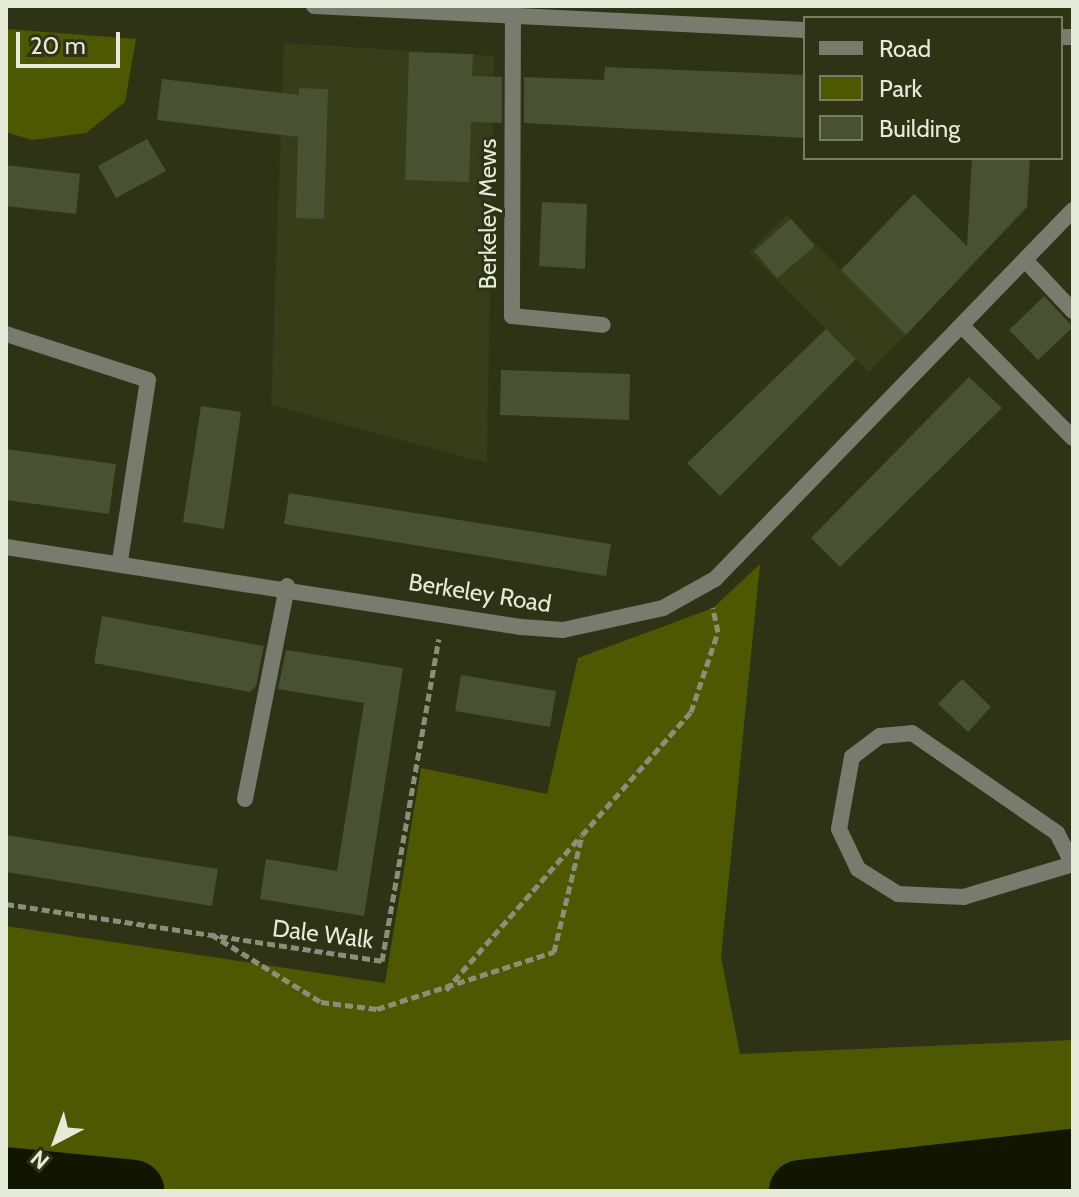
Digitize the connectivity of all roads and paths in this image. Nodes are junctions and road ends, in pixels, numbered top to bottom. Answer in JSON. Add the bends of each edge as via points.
{"nodes":[{"id":1,"x":314,"y":6,"type":"edge"},
{"id":2,"x":512,"y":13,"type":"edge"},
{"id":3,"x":803,"y":30,"type":"edge"},
{"id":4,"x":1073,"y":210,"type":"edge"},
{"id":5,"x":1026,"y":261,"type":"junction"},
{"id":6,"x":1073,"y":311,"type":"edge"},
{"id":7,"x":603,"y":325,"type":"dead end"},
{"id":8,"x":963,"y":327,"type":"junction"},
{"id":9,"x":6,"y":334,"type":"edge"},
{"id":10,"x":1073,"y":438,"type":"edge"},
{"id":11,"x":6,"y":547,"type":"edge"},
{"id":12,"x":120,"y":560,"type":"junction"},
{"id":13,"x":715,"y":579,"type":"junction"},
{"id":14,"x":287,"y":586,"type":"junction"},
{"id":15,"x":444,"y":611,"type":"junction"},
{"id":16,"x":245,"y":799,"type":"dead end"},
{"id":17,"x":582,"y":835,"type":"junction"},
{"id":18,"x":1073,"y":864,"type":"edge"},
{"id":19,"x":6,"y":904,"type":"edge"},
{"id":20,"x":211,"y":934,"type":"junction"},
{"id":21,"x":446,"y":990,"type":"junction"}],
"edges":[{"from":1,"to":2,"type":"street"},
{"from":2,"to":3,"type":"street"},
{"from":2,"to":7,"type":"street","name":"Berkeley Mews","via":[[512,316]]},
{"from":4,"to":5,"type":"street","name":"Berkeley Road"},
{"from":5,"to":6,"type":"street"},
{"from":5,"to":8,"type":"street","name":"Berkeley Road"},
{"from":8,"to":10,"type":"street"},
{"from":8,"to":13,"type":"street","name":"Berkeley Road"},
{"from":9,"to":12,"type":"street","via":[[148,380]]},
{"from":11,"to":12,"type":"street","name":"Berkeley Road"},
{"from":12,"to":14,"type":"street","name":"Berkeley Road"},
{"from":13,"to":15,"type":"street","name":"Berkeley Road","via":[[663,608],[563,630]]},
{"from":13,"to":17,"type":"path","via":[[718,632],[691,712]]},
{"from":14,"to":15,"type":"street","name":"Berkeley Road"},
{"from":14,"to":16,"type":"street"},
{"from":15,"to":20,"type":"path","name":"Dale Walk","via":[[382,961]]},
{"from":17,"to":21,"type":"path"},
{"from":17,"to":21,"type":"path","via":[[554,952]]},
{"from":18,"to":18,"type":"street","via":[[964,897],[898,894],[858,869],[839,829],[852,757],[880,736],[912,733],[1057,833]]},
{"from":19,"to":20,"type":"path","name":"Dale Walk"},
{"from":20,"to":21,"type":"path","via":[[321,1002],[377,1009]]}]}
